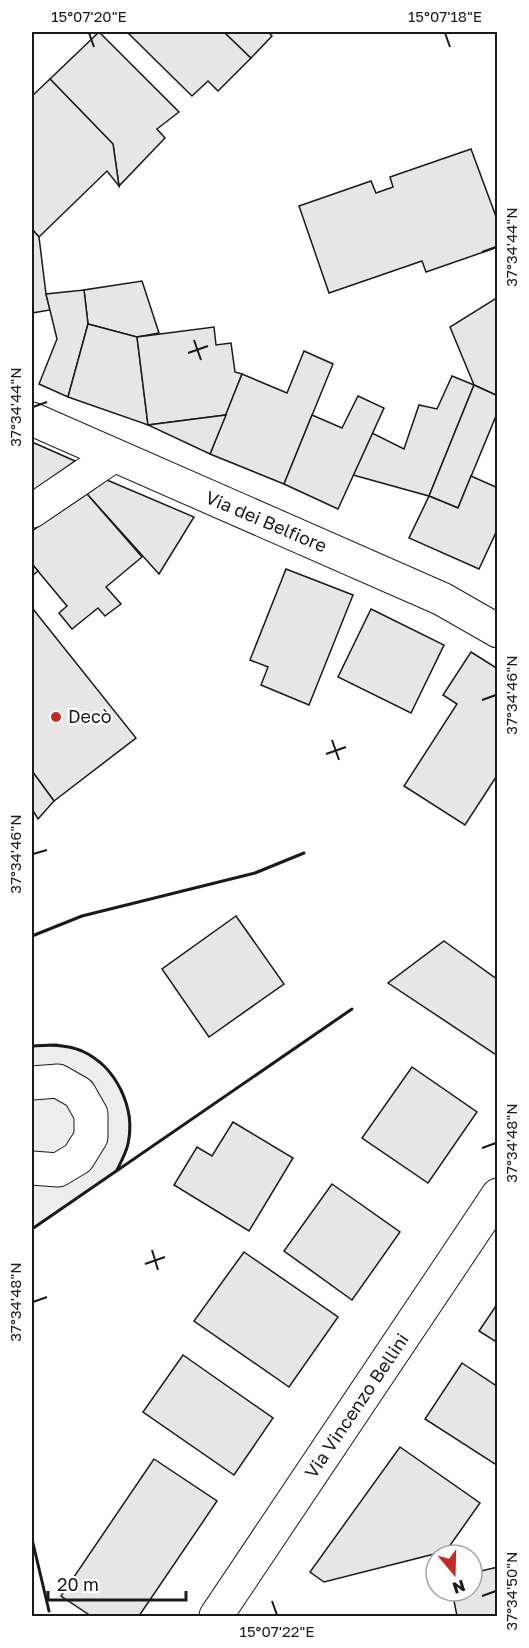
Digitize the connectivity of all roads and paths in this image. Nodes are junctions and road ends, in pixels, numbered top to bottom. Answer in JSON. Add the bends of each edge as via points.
{"nodes":[{"id":1,"x":32,"y":419,"type":"edge"},
{"id":2,"x":113,"y":456,"type":"junction"},
{"id":3,"x":32,"y":511,"type":"edge"},
{"id":4,"x":498,"y":631,"type":"edge"},
{"id":5,"x":32,"y":1083,"type":"edge"},
{"id":6,"x":32,"y":1168,"type":"edge"},
{"id":7,"x":498,"y":1195,"type":"edge"},
{"id":8,"x":216,"y":1617,"type":"edge"}],
"edges":[{"from":1,"to":2,"type":"street","name":"Via dei Belfiore"},
{"from":2,"to":3,"type":"street"},
{"from":2,"to":4,"type":"street","name":"Via dei Belfiore","via":[[442,599]]},
{"from":5,"to":6,"type":"street","via":[[58,1081],[79,1093],[91,1114],[91,1137],[78,1158],[58,1170]]},
{"from":7,"to":8,"type":"street","name":"Via Vincenzo Bellini"}]}
